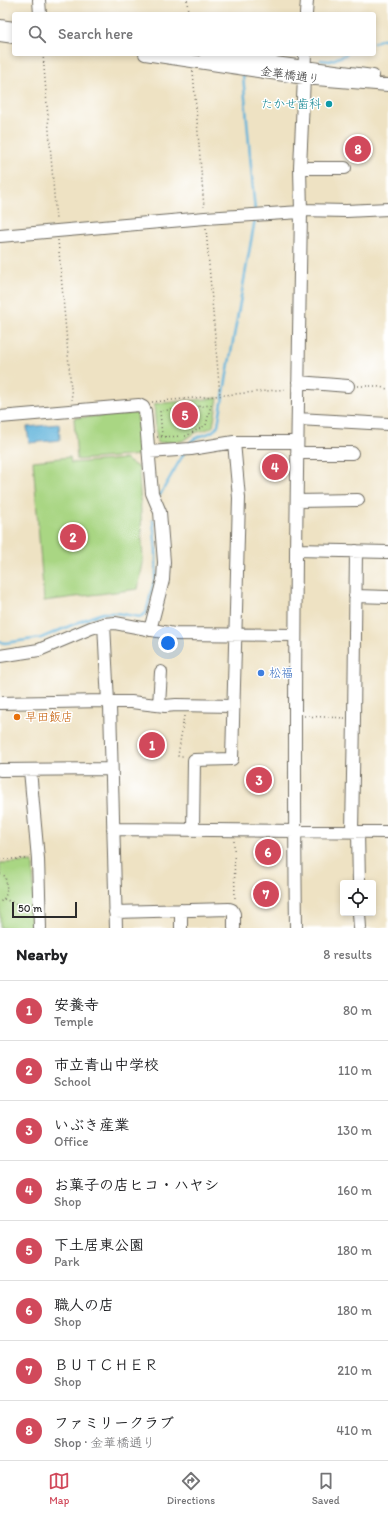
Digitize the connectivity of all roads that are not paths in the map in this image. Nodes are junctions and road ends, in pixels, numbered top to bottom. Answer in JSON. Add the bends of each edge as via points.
{"nodes":[{"id":1,"x":38,"y":0,"type":"edge"},
{"id":2,"x":307,"y":0,"type":"edge"},
{"id":3,"x":40,"y":12,"type":"edge"},
{"id":4,"x":306,"y":12,"type":"edge"},
{"id":5,"x":0,"y":26,"type":"edge"},
{"id":6,"x":12,"y":28,"type":"edge"},
{"id":7,"x":0,"y":35,"type":"edge"},
{"id":8,"x":12,"y":37,"type":"edge"},
{"id":9,"x":161,"y":56,"type":"edge"},
{"id":10,"x":216,"y":56,"type":"edge"},
{"id":11,"x":304,"y":56,"type":"edge"},
{"id":12,"x":304,"y":73,"type":"junction"},
{"id":13,"x":388,"y":78,"type":"edge"},
{"id":14,"x":388,"y":86,"type":"edge"},
{"id":15,"x":300,"y":168,"type":"junction"},
{"id":16,"x":345,"y":168,"type":"dead end"},
{"id":17,"x":388,"y":209,"type":"edge"},
{"id":18,"x":301,"y":211,"type":"junction"},
{"id":19,"x":0,"y":236,"type":"edge"},
{"id":20,"x":298,"y":385,"type":"junction"},
{"id":21,"x":348,"y":386,"type":"road end"},
{"id":22,"x":0,"y":417,"type":"edge"},
{"id":23,"x":298,"y":419,"type":"junction"},
{"id":24,"x":388,"y":424,"type":"edge"},
{"id":25,"x":234,"y":442,"type":"junction"},
{"id":26,"x":297,"y":447,"type":"junction"},
{"id":27,"x":149,"y":452,"type":"junction"},
{"id":28,"x":352,"y":453,"type":"dead end"},
{"id":29,"x":358,"y":500,"type":"dead end"},
{"id":30,"x":297,"y":501,"type":"junction"},
{"id":31,"x":296,"y":550,"type":"junction"},
{"id":32,"x":356,"y":551,"type":"junction"},
{"id":33,"x":388,"y":552,"type":"edge"},
{"id":34,"x":355,"y":596,"type":"junction"},
{"id":35,"x":388,"y":597,"type":"edge"},
{"id":36,"x":104,"y":624,"type":"junction"},
{"id":37,"x":150,"y":630,"type":"junction"},
{"id":38,"x":235,"y":635,"type":"junction"},
{"id":39,"x":295,"y":636,"type":"junction"},
{"id":40,"x":0,"y":656,"type":"edge"},
{"id":41,"x":162,"y":672,"type":"dead end"},
{"id":42,"x":108,"y":702,"type":"junction"},
{"id":43,"x":0,"y":703,"type":"edge"},
{"id":44,"x":159,"y":705,"type":"junction"},
{"id":45,"x":233,"y":706,"type":"junction"},
{"id":46,"x":111,"y":769,"type":"junction"},
{"id":47,"x":0,"y":770,"type":"edge"},
{"id":48,"x":30,"y":770,"type":"junction"},
{"id":49,"x":113,"y":829,"type":"junction"},
{"id":50,"x":193,"y":830,"type":"junction"},
{"id":51,"x":295,"y":831,"type":"junction"},
{"id":52,"x":355,"y":832,"type":"junction"},
{"id":53,"x":388,"y":832,"type":"edge"},
{"id":54,"x":359,"y":880,"type":"edge"},
{"id":55,"x":181,"y":910,"type":"junction"},
{"id":56,"x":115,"y":912,"type":"junction"},
{"id":57,"x":359,"y":916,"type":"edge"},
{"id":58,"x":40,"y":928,"type":"edge"},
{"id":59,"x":116,"y":928,"type":"edge"},
{"id":60,"x":182,"y":928,"type":"edge"},
{"id":61,"x":234,"y":928,"type":"edge"},
{"id":62,"x":296,"y":928,"type":"edge"},
{"id":63,"x":360,"y":928,"type":"edge"}],
"edges":[{"from":1,"to":3,"type":"street"},
{"from":2,"to":4,"type":"street"},
{"from":5,"to":6,"type":"street"},
{"from":7,"to":8,"type":"street"},
{"from":9,"to":12,"type":"street","name":"金華橋通り"},
{"from":10,"to":12,"type":"street","name":"金華橋通り"},
{"from":11,"to":12,"type":"street"},
{"from":12,"to":13,"type":"street","name":"金華橋通り"},
{"from":12,"to":14,"type":"street","name":"金華橋通り"},
{"from":12,"to":15,"type":"street"},
{"from":15,"to":16,"type":"street"},
{"from":15,"to":18,"type":"street"},
{"from":17,"to":18,"type":"street"},
{"from":18,"to":19,"type":"street"},
{"from":18,"to":20,"type":"street"},
{"from":20,"to":21,"type":"street"},
{"from":20,"to":23,"type":"street"},
{"from":22,"to":27,"type":"street","via":[[139,405],[145,410]]},
{"from":23,"to":24,"type":"street"},
{"from":23,"to":26,"type":"street"},
{"from":25,"to":26,"type":"street"},
{"from":25,"to":27,"type":"street"},
{"from":25,"to":38,"type":"street","via":[[239,498]]},
{"from":26,"to":28,"type":"street"},
{"from":26,"to":30,"type":"street"},
{"from":27,"to":37,"type":"street","via":[[152,493],[160,512],[164,562],[163,580]]},
{"from":29,"to":30,"type":"street"},
{"from":30,"to":31,"type":"street"},
{"from":31,"to":32,"type":"street"},
{"from":31,"to":39,"type":"street"},
{"from":32,"to":33,"type":"street"},
{"from":32,"to":34,"type":"street"},
{"from":34,"to":35,"type":"street"},
{"from":34,"to":52,"type":"street"},
{"from":36,"to":37,"type":"street","via":[[115,623]]},
{"from":36,"to":40,"type":"street","via":[[39,650]]},
{"from":36,"to":42,"type":"street"},
{"from":37,"to":38,"type":"street","via":[[174,634]]},
{"from":38,"to":39,"type":"street"},
{"from":38,"to":45,"type":"street"},
{"from":39,"to":51,"type":"street"},
{"from":41,"to":44,"type":"street"},
{"from":42,"to":43,"type":"street"},
{"from":42,"to":44,"type":"street"},
{"from":42,"to":46,"type":"street"},
{"from":44,"to":45,"type":"street"},
{"from":45,"to":50,"type":"street","via":[[232,759],[194,760]]},
{"from":46,"to":48,"type":"street"},
{"from":46,"to":49,"type":"street"},
{"from":47,"to":48,"type":"street"},
{"from":48,"to":58,"type":"street","via":[[38,859]]},
{"from":49,"to":50,"type":"street"},
{"from":49,"to":56,"type":"street"},
{"from":50,"to":51,"type":"street"},
{"from":51,"to":52,"type":"street"},
{"from":51,"to":62,"type":"street"},
{"from":52,"to":53,"type":"street"},
{"from":52,"to":54,"type":"street"},
{"from":55,"to":56,"type":"street"},
{"from":55,"to":60,"type":"street"},
{"from":55,"to":61,"type":"street","via":[[232,910]]},
{"from":56,"to":59,"type":"street"},
{"from":57,"to":63,"type":"street"}]}
